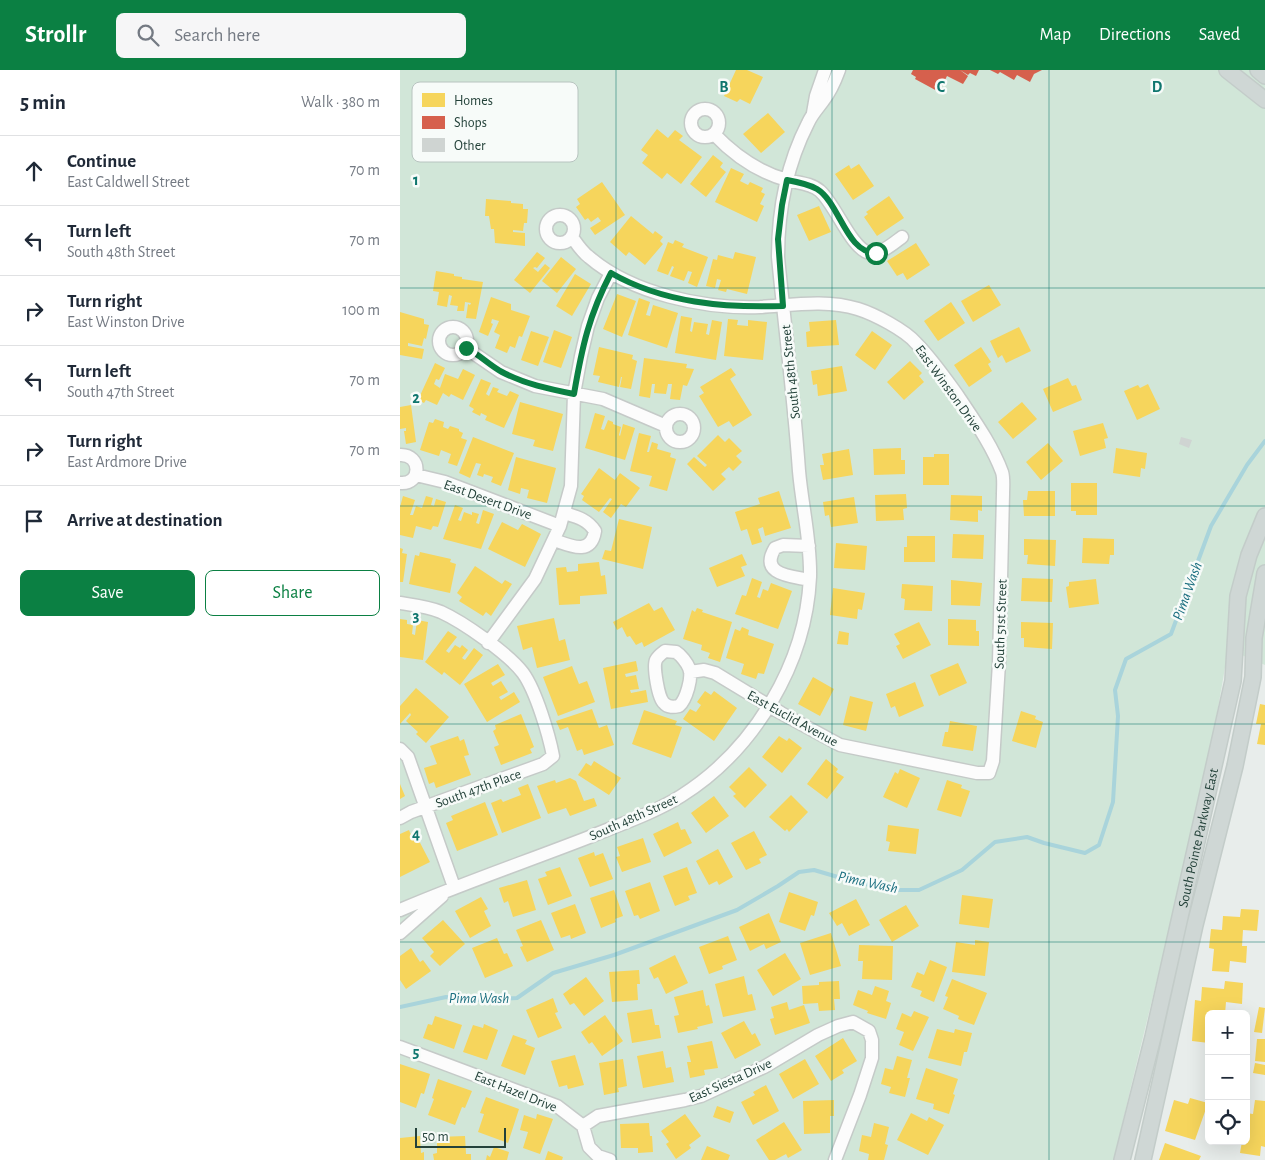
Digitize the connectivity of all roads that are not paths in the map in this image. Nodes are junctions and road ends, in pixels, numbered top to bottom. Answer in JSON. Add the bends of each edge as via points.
{"nodes":[{"id":1,"x":826,"y":70,"type":"edge"},
{"id":2,"x":839,"y":70,"type":"edge"},
{"id":3,"x":1258,"y":70,"type":"edge"},
{"id":4,"x":1230,"y":72,"type":"edge"},
{"id":5,"x":1265,"y":76,"type":"edge"},
{"id":6,"x":1261,"y":96,"type":"edge"},
{"id":7,"x":813,"y":113,"type":"junction"},
{"id":8,"x":714,"y":134,"type":"dead end"},
{"id":9,"x":787,"y":180,"type":"junction"},
{"id":10,"x":572,"y":237,"type":"dead end"},
{"id":11,"x":902,"y":237,"type":"dead end"},
{"id":12,"x":611,"y":273,"type":"junction"},
{"id":13,"x":783,"y":306,"type":"junction"},
{"id":14,"x":466,"y":348,"type":"dead end"},
{"id":15,"x":574,"y":394,"type":"junction"},
{"id":16,"x":666,"y":426,"type":"dead end"},
{"id":17,"x":400,"y":455,"type":"edge"},
{"id":18,"x":1002,"y":474,"type":"joint"},
{"id":19,"x":416,"y":476,"type":"junction"},
{"id":20,"x":400,"y":483,"type":"edge"},
{"id":21,"x":564,"y":513,"type":"junction"},
{"id":22,"x":1265,"y":516,"type":"edge"},
{"id":23,"x":560,"y":526,"type":"junction"},
{"id":24,"x":554,"y":540,"type":"junction"},
{"id":25,"x":809,"y":546,"type":"junction"},
{"id":26,"x":1265,"y":573,"type":"edge"},
{"id":27,"x":810,"y":580,"type":"junction"},
{"id":28,"x":400,"y":603,"type":"edge"},
{"id":29,"x":488,"y":643,"type":"junction"},
{"id":30,"x":690,"y":672,"type":"dead end"},
{"id":31,"x":768,"y":705,"type":"junction"},
{"id":32,"x":400,"y":748,"type":"edge"},
{"id":33,"x":1216,"y":761,"type":"junction"},
{"id":34,"x":1235,"y":766,"type":"junction"},
{"id":35,"x":989,"y":773,"type":"joint"},
{"id":36,"x":426,"y":807,"type":"junction"},
{"id":37,"x":400,"y":818,"type":"edge"},
{"id":38,"x":454,"y":887,"type":"junction"},
{"id":39,"x":400,"y":910,"type":"edge"},
{"id":40,"x":400,"y":932,"type":"edge"},
{"id":41,"x":400,"y":1047,"type":"edge"},
{"id":42,"x":583,"y":1126,"type":"junction"},
{"id":43,"x":610,"y":1160,"type":"edge"},
{"id":44,"x":835,"y":1160,"type":"edge"},
{"id":45,"x":1122,"y":1160,"type":"edge"},
{"id":46,"x":1143,"y":1160,"type":"edge"}],
"edges":[{"from":1,"to":7,"type":"street","name":"South 48th Street"},
{"from":2,"to":7,"type":"street","name":"South 48th Street","via":[[834,85]]},
{"from":3,"to":5,"type":"main road"},
{"from":4,"to":6,"type":"main road"},
{"from":7,"to":9,"type":"street","name":"South 48th Street","via":[[797,146]]},
{"from":8,"to":9,"type":"street","via":[[728,150],[747,163]]},
{"from":9,"to":11,"type":"street","via":[[819,190],[854,242],[868,253],[876,253]]},
{"from":9,"to":13,"type":"street","name":"South 48th Street","via":[[778,239]]},
{"from":10,"to":12,"type":"street","name":"East Winston Drive","via":[[587,256]]},
{"from":12,"to":13,"type":"street","name":"East Winston Drive","via":[[651,291],[678,298],[745,307]]},
{"from":12,"to":15,"type":"street","via":[[588,326]]},
{"from":13,"to":18,"type":"street","name":"East Winston Drive","via":[[841,304],[884,320],[915,341],[972,416]]},
{"from":13,"to":25,"type":"street","name":"South 48th Street"},
{"from":14,"to":15,"type":"street","via":[[501,372],[535,386]]},
{"from":15,"to":16,"type":"street","via":[[603,399]]},
{"from":15,"to":21,"type":"street","via":[[571,486]]},
{"from":17,"to":19,"type":"street","via":[[409,456],[416,462]]},
{"from":18,"to":35,"type":"street","name":"South 51st Street","via":[[999,667],[993,761]]},
{"from":19,"to":20,"type":"street","via":[[409,482]]},
{"from":19,"to":23,"type":"street","name":"East Desert Drive","via":[[445,482]]},
{"from":21,"to":23,"type":"street"},
{"from":21,"to":24,"type":"street","via":[[589,522],[595,530],[594,537],[583,548]]},
{"from":22,"to":33,"type":"main road","name":"South Pointe Parkway East","via":[[1249,555],[1238,596],[1233,676]]},
{"from":23,"to":24,"type":"street"},
{"from":24,"to":29,"type":"street","via":[[535,579]]},
{"from":25,"to":27,"type":"street","name":"South 48th Street"},
{"from":25,"to":27,"type":"street","via":[[783,545],[775,548],[770,555],[770,564],[774,570]]},
{"from":26,"to":34,"type":"main road","name":"South Pointe Parkway East","via":[[1254,638],[1253,677]]},
{"from":27,"to":31,"type":"street","name":"South 48th Street","via":[[797,645]]},
{"from":28,"to":29,"type":"street","via":[[439,611]]},
{"from":29,"to":36,"type":"street","name":"South 47th Place","via":[[524,674],[554,756],[543,764]]},
{"from":30,"to":31,"type":"street","name":"East Euclid Avenue","via":[[704,670],[714,673]]},
{"from":31,"to":35,"type":"street","name":"East Euclid Avenue","via":[[840,745]]},
{"from":31,"to":38,"type":"street","name":"South 48th Street","via":[[742,744],[681,796],[612,828]]},
{"from":32,"to":36,"type":"street","via":[[408,757]]},
{"from":33,"to":34,"type":"main road"},
{"from":33,"to":45,"type":"main road","name":"South Pointe Parkway East","via":[[1154,1037]]},
{"from":34,"to":46,"type":"main road","name":"South Pointe Parkway East","via":[[1195,926]]},
{"from":36,"to":37,"type":"street","name":"South 47th Place"},
{"from":36,"to":38,"type":"street"},
{"from":38,"to":39,"type":"street","name":"South 48th Street"},
{"from":38,"to":40,"type":"street","name":"South 48th Street"},
{"from":41,"to":42,"type":"street","name":"East Hazel Drive","via":[[557,1106]]},
{"from":42,"to":43,"type":"street","via":[[589,1147],[598,1156]]},
{"from":42,"to":44,"type":"street","name":"East Siesta Drive","via":[[598,1116],[700,1096],[764,1067],[818,1035],[853,1022],[869,1030],[872,1058]]}]}
